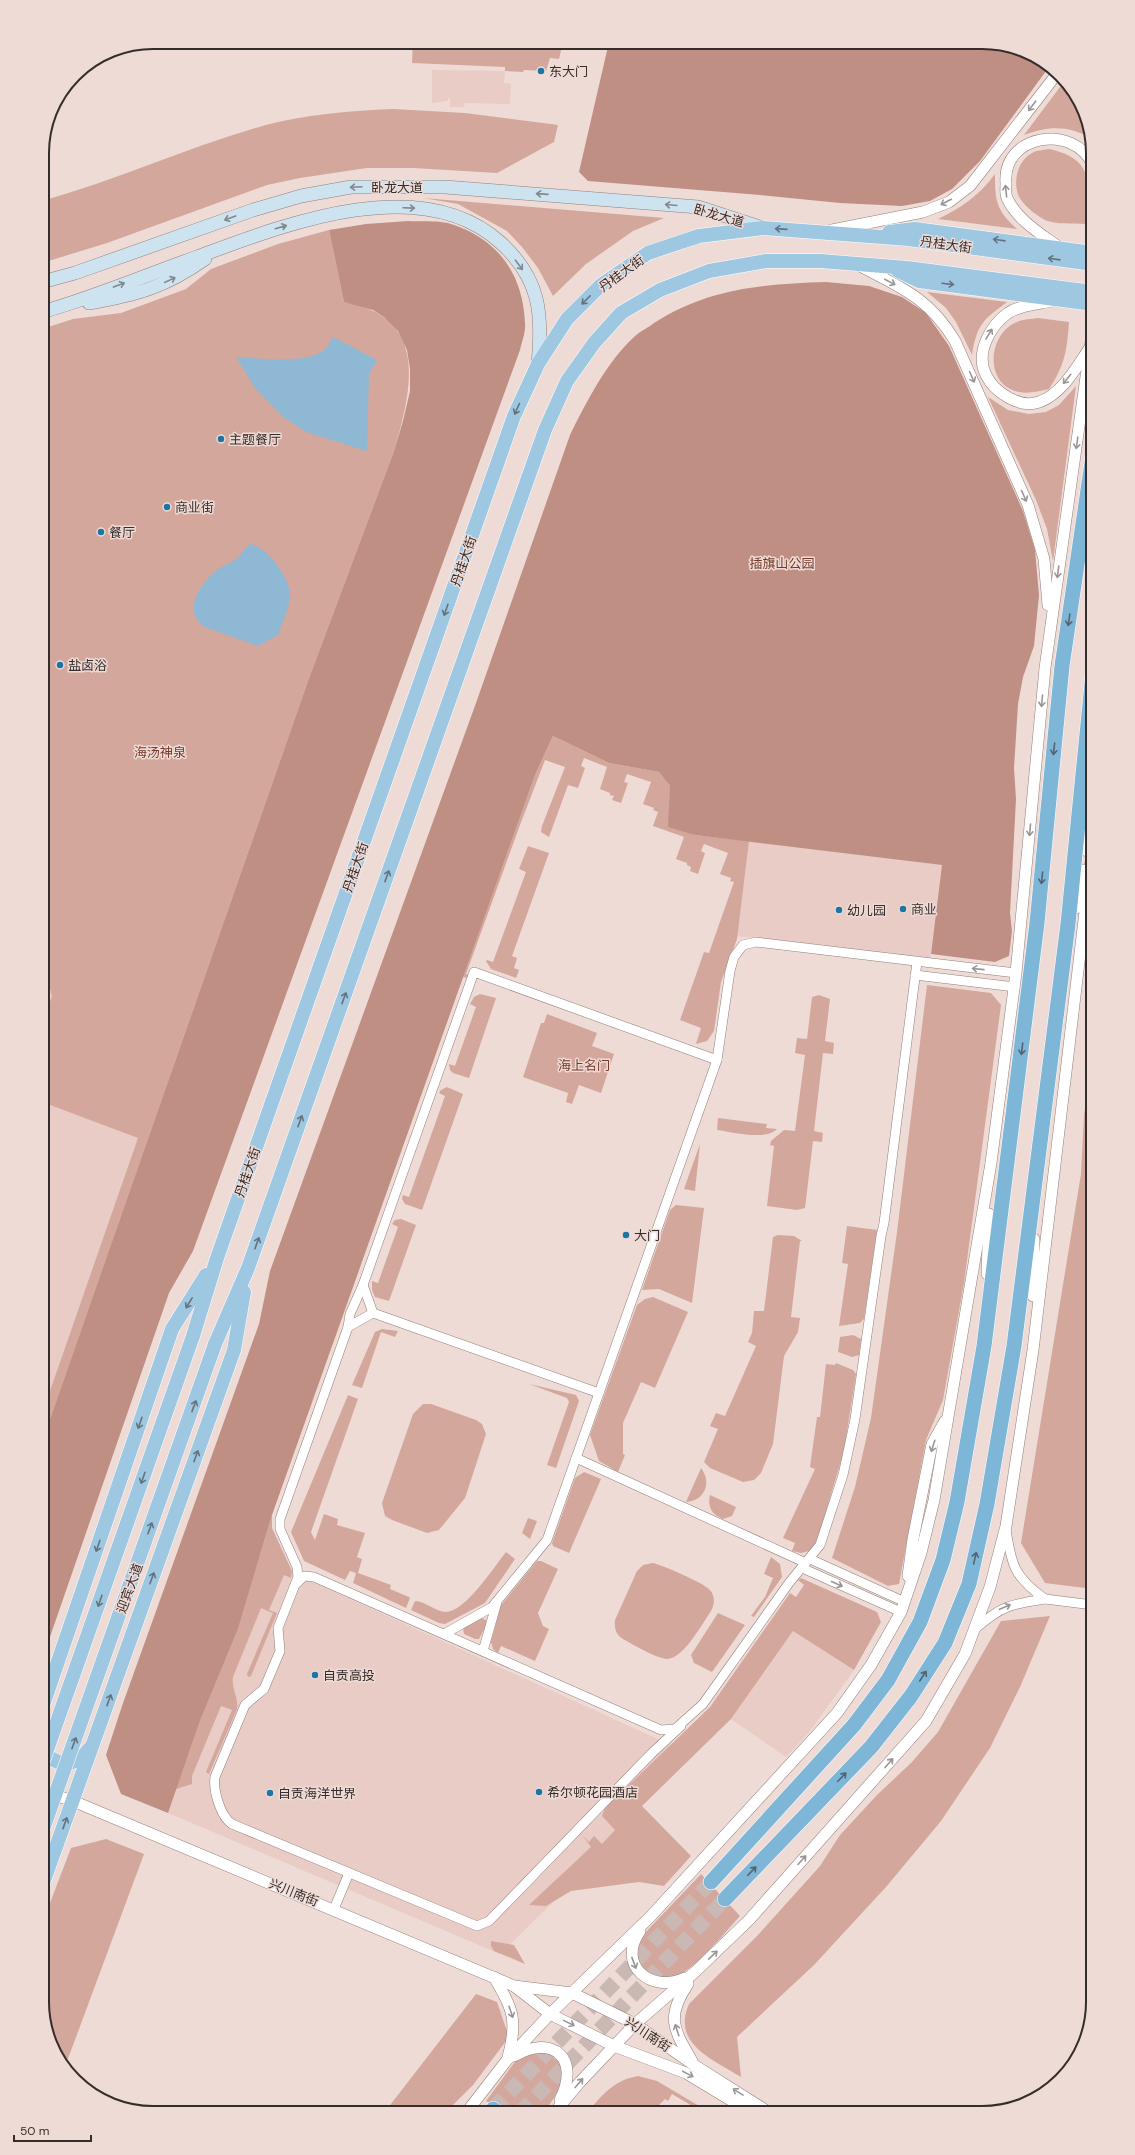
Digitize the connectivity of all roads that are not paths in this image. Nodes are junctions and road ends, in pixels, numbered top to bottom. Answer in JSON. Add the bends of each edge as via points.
{"nodes":[{"id":1,"x":1054,"y":77,"type":"edge"},
{"id":2,"x":1086,"y":153,"type":"edge"},
{"id":3,"x":763,"y":228,"type":"junction"},
{"id":4,"x":820,"y":232,"type":"junction"},
{"id":5,"x":859,"y":235,"type":"junction"},
{"id":6,"x":1060,"y":248,"type":"junction"},
{"id":7,"x":1086,"y":252,"type":"edge"},
{"id":8,"x":1086,"y":263,"type":"edge"},
{"id":9,"x":856,"y":264,"type":"junction"},
{"id":10,"x":884,"y":266,"type":"junction"},
{"id":11,"x":49,"y":280,"type":"edge"},
{"id":12,"x":1086,"y":291,"type":"edge"},
{"id":13,"x":1059,"y":299,"type":"junction"},
{"id":14,"x":1086,"y":303,"type":"edge"},
{"id":15,"x":49,"y":310,"type":"edge"},
{"id":16,"x":1086,"y":352,"type":"edge"},
{"id":17,"x":538,"y":364,"type":"junction"},
{"id":18,"x":1086,"y":377,"type":"edge"},
{"id":19,"x":1086,"y":503,"type":"edge"},
{"id":20,"x":1050,"y":630,"type":"junction"},
{"id":21,"x":1086,"y":741,"type":"edge"},
{"id":22,"x":1086,"y":856,"type":"edge"},
{"id":23,"x":1086,"y":903,"type":"edge"},
{"id":24,"x":1038,"y":923,"type":"junction"},
{"id":25,"x":917,"y":962,"type":"junction"},
{"id":26,"x":1016,"y":973,"type":"junction"},
{"id":27,"x":915,"y":975,"type":"junction"},
{"id":28,"x":1061,"y":979,"type":"junction"},
{"id":29,"x":1015,"y":987,"type":"junction"},
{"id":30,"x":718,"y":1060,"type":"junction"},
{"id":31,"x":1001,"y":1088,"type":"junction"},
{"id":32,"x":991,"y":1163,"type":"junction"},
{"id":33,"x":1034,"y":1195,"type":"junction"},
{"id":34,"x":217,"y":1258,"type":"junction"},
{"id":35,"x":248,"y":1268,"type":"junction"},
{"id":36,"x":363,"y":1285,"type":"junction"},
{"id":37,"x":373,"y":1313,"type":"junction"},
{"id":38,"x":348,"y":1327,"type":"junction"},
{"id":39,"x":193,"y":1336,"type":"joint"},
{"id":40,"x":984,"y":1346,"type":"junction"},
{"id":41,"x":1033,"y":1350,"type":"junction"},
{"id":42,"x":599,"y":1393,"type":"junction"},
{"id":43,"x":576,"y":1458,"type":"junction"},
{"id":44,"x":1006,"y":1526,"type":"junction"},
{"id":45,"x":806,"y":1563,"type":"junction"},
{"id":46,"x":296,"y":1567,"type":"junction"},
{"id":47,"x":314,"y":1577,"type":"junction"},
{"id":48,"x":297,"y":1583,"type":"junction"},
{"id":49,"x":1045,"y":1599,"type":"junction"},
{"id":50,"x":497,"y":1601,"type":"junction"},
{"id":51,"x":1086,"y":1604,"type":"edge"},
{"id":52,"x":903,"y":1607,"type":"junction"},
{"id":53,"x":974,"y":1630,"type":"junction"},
{"id":54,"x":444,"y":1634,"type":"junction"},
{"id":55,"x":483,"y":1651,"type":"junction"},
{"id":56,"x":49,"y":1688,"type":"edge"},
{"id":57,"x":681,"y":1726,"type":"junction"},
{"id":58,"x":94,"y":1743,"type":"junction"},
{"id":59,"x":49,"y":1744,"type":"edge"},
{"id":60,"x":49,"y":1756,"type":"edge"},
{"id":61,"x":49,"y":1793,"type":"edge"},
{"id":62,"x":73,"y":1801,"type":"junction"},
{"id":63,"x":49,"y":1812,"type":"edge"},
{"id":64,"x":49,"y":1836,"type":"edge"},
{"id":65,"x":52,"y":1859,"type":"junction"},
{"id":66,"x":49,"y":1867,"type":"edge"},
{"id":67,"x":349,"y":1873,"type":"junction"},
{"id":68,"x":711,"y":1882,"type":"tunnel mouth"},
{"id":69,"x":725,"y":1899,"type":"tunnel mouth"},
{"id":70,"x":334,"y":1909,"type":"junction"},
{"id":71,"x":651,"y":1916,"type":"junction"},
{"id":72,"x":696,"y":1971,"type":"junction"},
{"id":73,"x":494,"y":1977,"type":"junction"},
{"id":74,"x":514,"y":1986,"type":"junction"},
{"id":75,"x":572,"y":1993,"type":"junction"},
{"id":76,"x":550,"y":2014,"type":"junction"},
{"id":77,"x":635,"y":2024,"type":"junction"},
{"id":78,"x":614,"y":2046,"type":"junction"},
{"id":79,"x":507,"y":2060,"type":"junction"},
{"id":80,"x":694,"y":2065,"type":"junction"},
{"id":81,"x":471,"y":2106,"type":"edge"},
{"id":82,"x":556,"y":2106,"type":"edge"},
{"id":83,"x":559,"y":2106,"type":"edge"},
{"id":84,"x":740,"y":2106,"type":"edge"},
{"id":85,"x":759,"y":2106,"type":"edge"}],
"edges":[{"from":1,"to":4,"type":"street","one_way":true,"via":[[970,186],[949,202],[908,216]]},
{"from":6,"to":2,"type":"street","one_way":true,"via":[[1021,217],[1007,197],[1005,176],[1010,160],[1021,147],[1038,139],[1059,139],[1079,146]]},
{"from":4,"to":3,"type":"main road","name":"丹桂大街","one_way":true},
{"from":3,"to":11,"type":"main road","name":"卧龙大道","one_way":true,"via":[[698,207],[445,187],[351,187],[300,196],[253,210]]},
{"from":3,"to":17,"type":"main road","name":"丹桂大街","one_way":true,"via":[[700,236],[648,253],[596,290],[567,320]]},
{"from":4,"to":5,"type":"main road","name":"丹桂大街"},
{"from":6,"to":5,"type":"main road","one_way":true,"via":[[915,229]]},
{"from":8,"to":5,"type":"main road","name":"丹桂大街","one_way":true,"via":[[908,239]]},
{"from":6,"to":7,"type":"main road"},
{"from":9,"to":10,"type":"main road"},
{"from":9,"to":20,"type":"street","one_way":true,"via":[[904,289],[928,305],[943,321],[955,341],[1038,532],[1044,559]]},
{"from":35,"to":9,"type":"main road","one_way":true,"via":[[546,430],[567,381],[594,343],[621,313],[660,290],[709,270],[766,261]]},
{"from":10,"to":12,"type":"main road"},
{"from":10,"to":13,"type":"main road","one_way":true,"via":[[919,281]]},
{"from":13,"to":14,"type":"main road"},
{"from":16,"to":13,"type":"street","one_way":true,"via":[[1053,395],[1038,403],[1023,403],[1009,398],[996,388],[985,374],[985,341],[995,324],[1009,312]]},
{"from":15,"to":17,"type":"main road","name":"卧龙大道","one_way":true,"via":[[148,291],[183,274],[221,248],[294,224],[358,210],[407,208],[439,211],[465,219],[487,230],[508,250],[527,275],[540,311]]},
{"from":17,"to":34,"type":"main road","name":"丹桂大街","one_way":true,"via":[[514,416]]},
{"from":18,"to":20,"type":"street","one_way":true},
{"from":19,"to":24,"type":"highway","one_way":true,"via":[[1062,666]]},
{"from":20,"to":26,"type":"street","one_way":true},
{"from":21,"to":28,"type":"highway"},
{"from":22,"to":28,"type":"street"},
{"from":23,"to":41,"type":"street"},
{"from":24,"to":31,"type":"street"},
{"from":24,"to":40,"type":"highway","one_way":true},
{"from":26,"to":25,"type":"street","one_way":true},
{"from":25,"to":27,"type":"street"},
{"from":25,"to":30,"type":"street","via":[[756,942],[743,945],[736,952],[730,969]]},
{"from":26,"to":29,"type":"street"},
{"from":27,"to":29,"type":"street"},
{"from":27,"to":45,"type":"street","via":[[884,1223],[855,1419],[835,1500],[820,1545]]},
{"from":28,"to":33,"type":"highway"},
{"from":29,"to":31,"type":"street"},
{"from":30,"to":36,"type":"street","via":[[474,972]]},
{"from":30,"to":42,"type":"street"},
{"from":31,"to":32,"type":"street"},
{"from":32,"to":40,"type":"street"},
{"from":32,"to":52,"type":"street","one_way":true,"via":[[932,1508],[921,1554]]},
{"from":33,"to":41,"type":"street"},
{"from":69,"to":33,"type":"highway","one_way":true,"via":[[870,1747],[911,1696],[945,1643],[969,1584],[987,1504],[1014,1346]]},
{"from":34,"to":39,"type":"main road","name":"丹桂大街"},
{"from":34,"to":56,"type":"main road","one_way":true,"via":[[172,1329]]},
{"from":58,"to":35,"type":"main road","one_way":true,"via":[[234,1350]]},
{"from":63,"to":35,"type":"main road","name":"迎宾大道","one_way":true,"bridge":true,"via":[[216,1344]]},
{"from":36,"to":37,"type":"street"},
{"from":36,"to":38,"type":"street","via":[[352,1309]]},
{"from":37,"to":38,"type":"street"},
{"from":37,"to":42,"type":"street"},
{"from":38,"to":46,"type":"street","via":[[280,1519],[280,1529]]},
{"from":39,"to":59,"type":"main road","name":"迎宾大道","one_way":true,"bridge":true},
{"from":40,"to":68,"type":"highway","via":[[943,1560],[920,1622],[888,1680],[854,1725]]},
{"from":41,"to":44,"type":"street"},
{"from":42,"to":43,"type":"street"},
{"from":43,"to":45,"type":"street"},
{"from":43,"to":50,"type":"street","via":[[547,1540]]},
{"from":44,"to":49,"type":"street","via":[[1010,1553],[1016,1570],[1027,1586]]},
{"from":44,"to":53,"type":"street","via":[[990,1587]]},
{"from":45,"to":52,"type":"street"},
{"from":45,"to":57,"type":"street","via":[[703,1704]]},
{"from":46,"to":47,"type":"street"},
{"from":46,"to":48,"type":"street"},
{"from":47,"to":48,"type":"street","via":[[304,1576]]},
{"from":47,"to":54,"type":"street"},
{"from":48,"to":67,"type":"street","via":[[278,1628],[281,1648],[264,1689],[245,1705],[215,1777],[214,1787],[224,1816],[232,1824]]},
{"from":49,"to":51,"type":"street"},
{"from":53,"to":49,"type":"street","one_way":true,"via":[[1006,1606]]},
{"from":50,"to":54,"type":"street","via":[[488,1610]]},
{"from":50,"to":55,"type":"street"},
{"from":52,"to":71,"type":"street","via":[[871,1665],[837,1713]]},
{"from":72,"to":53,"type":"street","one_way":true,"via":[[749,1920],[926,1721],[965,1654]]},
{"from":54,"to":55,"type":"street"},
{"from":55,"to":57,"type":"street","via":[[655,1728],[671,1731]]},
{"from":57,"to":67,"type":"street","via":[[494,1916],[482,1925],[471,1925]]},
{"from":58,"to":60,"type":"main road","via":[[85,1755],[71,1763],[53,1760]]},
{"from":58,"to":62,"type":"main road"},
{"from":61,"to":62,"type":"street","name":"兴川南街"},
{"from":65,"to":62,"type":"main road","one_way":true},
{"from":62,"to":70,"type":"street","name":"兴川南街"},
{"from":64,"to":65,"type":"main road","via":[[53,1850]]},
{"from":65,"to":66,"type":"main road"},
{"from":67,"to":70,"type":"street"},
{"from":70,"to":73,"type":"street","name":"兴川南街"},
{"from":71,"to":72,"type":"street","one_way":true,"via":[[636,1936],[631,1948],[636,1968],[654,1982],[664,1984],[677,1982]]},
{"from":71,"to":75,"type":"street"},
{"from":72,"to":77,"type":"street"},
{"from":80,"to":72,"type":"street","one_way":true,"via":[[675,2028],[673,2010]]},
{"from":73,"to":74,"type":"street","name":"兴川南街"},
{"from":73,"to":79,"type":"street","one_way":true,"via":[[505,1996],[512,2016],[514,2029]]},
{"from":74,"to":75,"type":"street","name":"兴川南街"},
{"from":74,"to":76,"type":"street","name":"兴川南街"},
{"from":75,"to":76,"type":"street"},
{"from":75,"to":77,"type":"street","name":"兴川南街"},
{"from":76,"to":78,"type":"street","name":"兴川南街","one_way":true},
{"from":76,"to":79,"type":"street"},
{"from":77,"to":78,"type":"street"},
{"from":77,"to":80,"type":"street","name":"兴川南街"},
{"from":83,"to":78,"type":"street","one_way":true},
{"from":78,"to":84,"type":"street","name":"兴川南街","one_way":true,"via":[[686,2073]]},
{"from":79,"to":81,"type":"street"},
{"from":79,"to":82,"type":"street","via":[[534,2047],[554,2051],[565,2060],[568,2079]]},
{"from":85,"to":80,"type":"street","name":"兴川南街","one_way":true}]}
